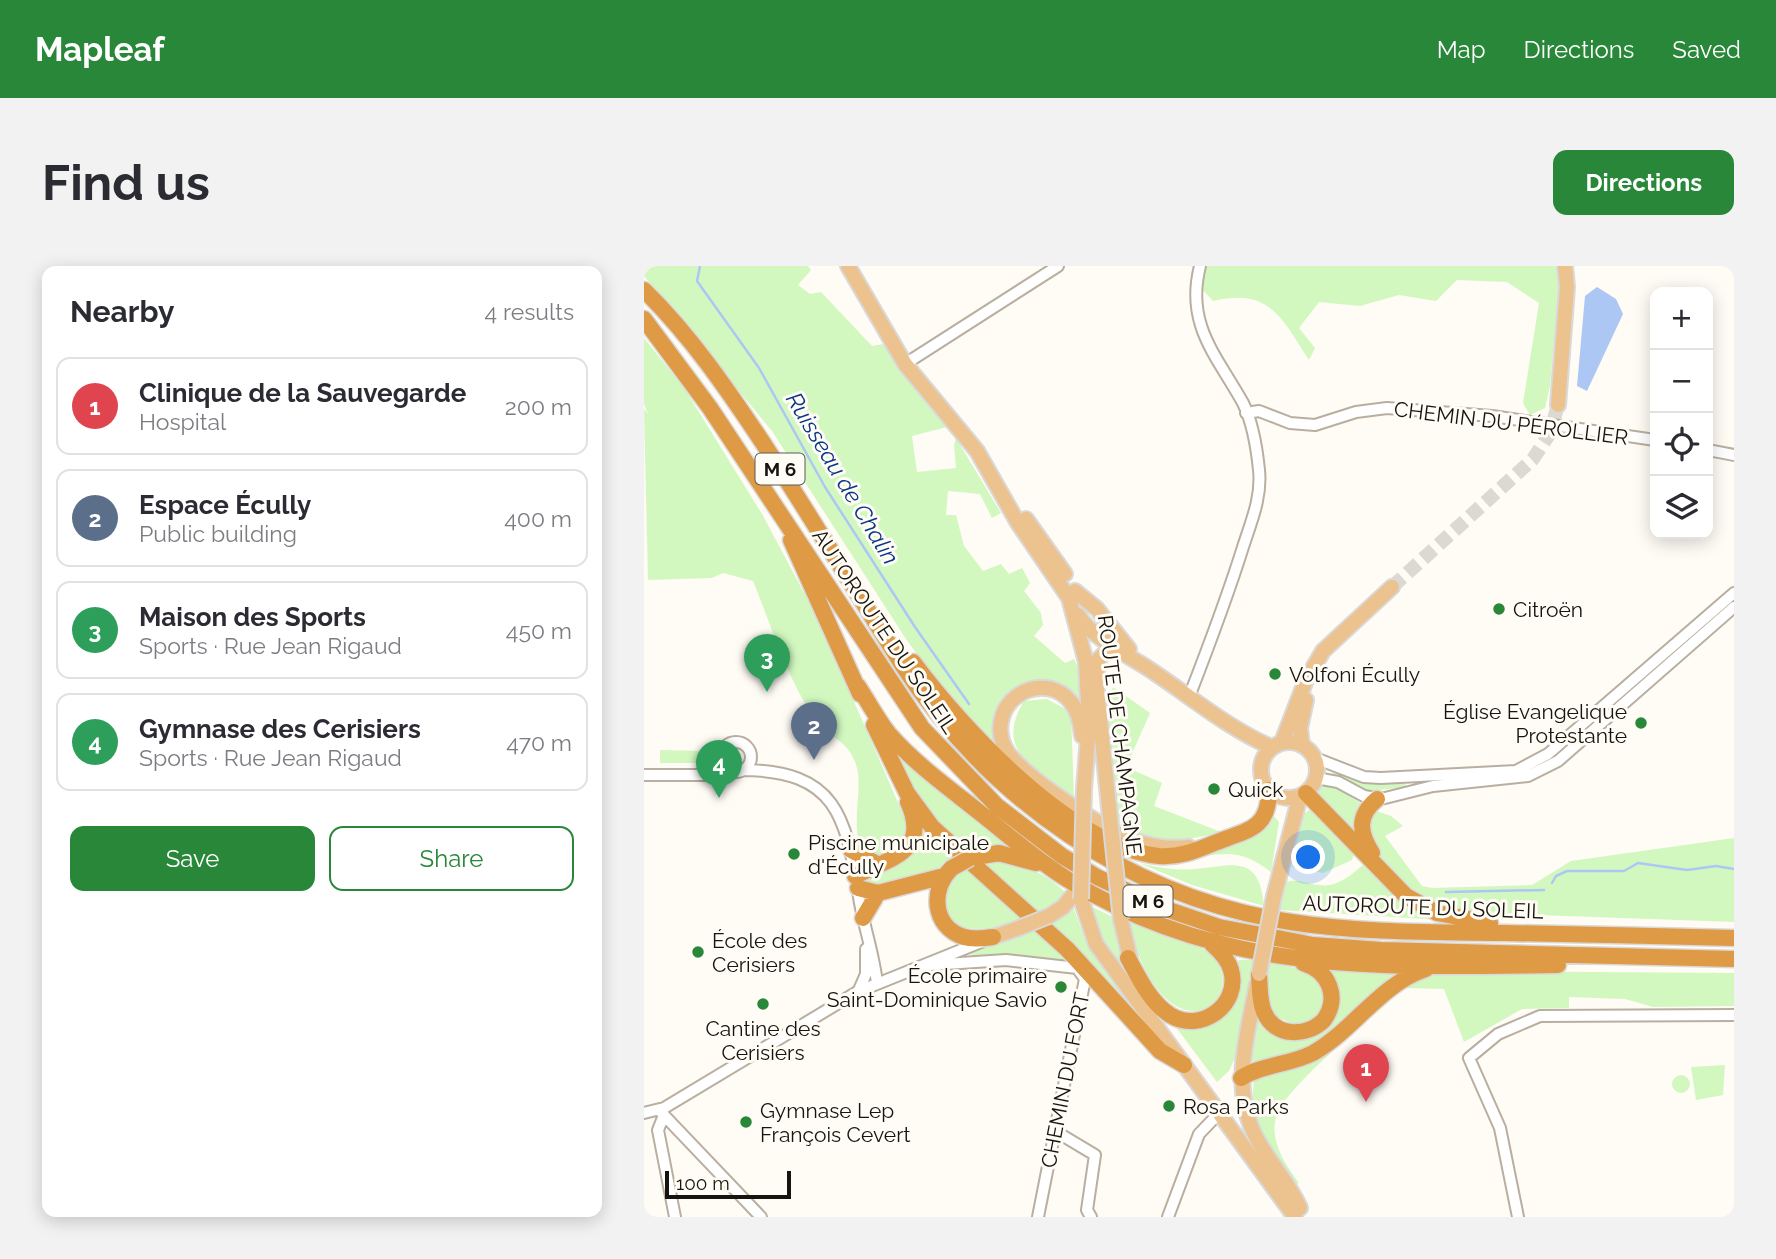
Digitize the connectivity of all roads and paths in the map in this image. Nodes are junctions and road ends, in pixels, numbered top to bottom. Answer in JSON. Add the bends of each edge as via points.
{"nodes":[{"id":1,"x":848,"y":266,"type":"edge"},
{"id":2,"x":1058,"y":266,"type":"edge"},
{"id":3,"x":1200,"y":266,"type":"edge"},
{"id":4,"x":1565,"y":266,"type":"edge"},
{"id":5,"x":644,"y":290,"type":"edge"},
{"id":6,"x":644,"y":320,"type":"edge"},
{"id":7,"x":905,"y":364,"type":"junction"},
{"id":8,"x":1558,"y":405,"type":"tunnel mouth"},
{"id":9,"x":1246,"y":413,"type":"junction"},
{"id":10,"x":1650,"y":439,"type":"edge"},
{"id":11,"x":1713,"y":451,"type":"edge"},
{"id":12,"x":1734,"y":455,"type":"edge"},
{"id":13,"x":984,"y":462,"type":"junction"},
{"id":14,"x":785,"y":524,"type":"junction"},
{"id":15,"x":855,"y":585,"type":"junction"},
{"id":16,"x":1392,"y":587,"type":"tunnel mouth"},
{"id":17,"x":1076,"y":591,"type":"junction"},
{"id":18,"x":1734,"y":593,"type":"edge"},
{"id":19,"x":1072,"y":606,"type":"junction"},
{"id":20,"x":1734,"y":607,"type":"edge"},
{"id":21,"x":1357,"y":620,"type":"junction"},
{"id":22,"x":1088,"y":629,"type":"junction"},
{"id":23,"x":1121,"y":653,"type":"junction"},
{"id":24,"x":1147,"y":668,"type":"junction"},
{"id":25,"x":1096,"y":684,"type":"junction"},
{"id":26,"x":858,"y":685,"type":"junction"},
{"id":27,"x":1189,"y":697,"type":"junction"},
{"id":28,"x":1595,"y":712,"type":"junction"},
{"id":29,"x":1590,"y":732,"type":"junction"},
{"id":30,"x":1302,"y":744,"type":"junction"},
{"id":31,"x":1272,"y":749,"type":"junction"},
{"id":32,"x":750,"y":758,"type":"junction"},
{"id":33,"x":1315,"y":758,"type":"junction"},
{"id":34,"x":724,"y":765,"type":"junction"},
{"id":35,"x":769,"y":770,"type":"junction"},
{"id":36,"x":741,"y":771,"type":"junction"},
{"id":37,"x":895,"y":771,"type":"junction"},
{"id":38,"x":644,"y":775,"type":"edge"},
{"id":39,"x":1316,"y":778,"type":"junction"},
{"id":40,"x":1084,"y":789,"type":"junction"},
{"id":41,"x":1269,"y":790,"type":"junction"},
{"id":42,"x":1303,"y":794,"type":"junction"},
{"id":43,"x":1377,"y":799,"type":"junction"},
{"id":44,"x":1222,"y":840,"type":"junction"},
{"id":45,"x":851,"y":850,"type":"junction"},
{"id":46,"x":877,"y":864,"type":"junction"},
{"id":47,"x":1055,"y":871,"type":"junction"},
{"id":48,"x":948,"y":872,"type":"junction"},
{"id":49,"x":1383,"y":873,"type":"junction"},
{"id":50,"x":857,"y":882,"type":"junction"},
{"id":51,"x":1078,"y":892,"type":"junction"},
{"id":52,"x":878,"y":893,"type":"junction"},
{"id":53,"x":863,"y":918,"type":"junction"},
{"id":54,"x":1632,"y":935,"type":"junction"},
{"id":55,"x":993,"y":937,"type":"junction"},
{"id":56,"x":1734,"y":938,"type":"edge"},
{"id":57,"x":1212,"y":943,"type":"junction"},
{"id":58,"x":1635,"y":956,"type":"junction"},
{"id":59,"x":1128,"y":958,"type":"junction"},
{"id":60,"x":1291,"y":959,"type":"junction"},
{"id":61,"x":1734,"y":959,"type":"edge"},
{"id":62,"x":930,"y":965,"type":"junction"},
{"id":63,"x":1437,"y":966,"type":"junction"},
{"id":64,"x":1259,"y":974,"type":"junction"},
{"id":65,"x":877,"y":983,"type":"junction"},
{"id":66,"x":858,"y":992,"type":"junction"},
{"id":67,"x":1734,"y":1016,"type":"edge"},
{"id":68,"x":1184,"y":1065,"type":"junction"},
{"id":69,"x":1241,"y":1078,"type":"junction"},
{"id":70,"x":1221,"y":1110,"type":"junction"},
{"id":71,"x":662,"y":1112,"type":"junction"},
{"id":72,"x":644,"y":1113,"type":"edge"},
{"id":73,"x":1055,"y":1131,"type":"junction"},
{"id":74,"x":1301,"y":1214,"type":"edge"},
{"id":75,"x":675,"y":1217,"type":"edge"},
{"id":76,"x":761,"y":1217,"type":"edge"},
{"id":77,"x":1038,"y":1217,"type":"edge"},
{"id":78,"x":1091,"y":1217,"type":"edge"},
{"id":79,"x":1168,"y":1217,"type":"edge"},
{"id":80,"x":1518,"y":1217,"type":"edge"}],
"edges":[{"from":1,"to":7,"type":"main road","name":"ROUTE DE CHAMPAGNE"},
{"from":2,"to":7,"type":"street"},
{"from":3,"to":9,"type":"street","via":[[1196,279],[1204,340]]},
{"from":4,"to":8,"type":"main road"},
{"from":5,"to":15,"type":"highway","name":"AUTOROUTE DU SOLEIL","number":"M 6","via":[[691,341],[728,391]]},
{"from":6,"to":14,"type":"highway","name":"AUTOROUTE DU SOLEIL","number":"M 6","via":[[698,389]]},
{"from":7,"to":13,"type":"main road","name":"ROUTE DE CHAMPAGNE","via":[[959,425]]},
{"from":9,"to":10,"type":"street","name":"CHEMIN DU PÉROLLIER","via":[[1259,411],[1290,423],[1315,425],[1387,408],[1492,416]]},
{"from":9,"to":27,"type":"street","via":[[1259,466],[1259,493],[1226,601]]},
{"from":11,"to":12,"type":"street"},
{"from":13,"to":17,"type":"main road","name":"ROUTE DE CHAMPAGNE"},
{"from":13,"to":19,"type":"main road","name":"ROUTE DE CHAMPAGNE"},
{"from":14,"to":26,"type":"highway"},
{"from":14,"to":58,"type":"highway","name":"AUTOROUTE DU SOLEIL","number":"M 6","via":[[898,695],[945,755],[1028,831],[1116,887],[1219,927],[1313,945]]},
{"from":15,"to":44,"type":"highway","via":[[922,674],[978,737],[1021,780],[1067,815],[1132,851],[1160,856],[1189,853]]},
{"from":15,"to":54,"type":"highway","name":"AUTOROUTE DU SOLEIL","number":"M 6","via":[[904,666],[964,746],[1031,809],[1130,871],[1207,903],[1291,922],[1382,931]]},
{"from":16,"to":21,"type":"main road"},
{"from":17,"to":22,"type":"main road","name":"ROUTE DE CHAMPAGNE"},
{"from":17,"to":24,"type":"main road"},
{"from":18,"to":28,"type":"street"},
{"from":19,"to":22,"type":"main road"},
{"from":19,"to":40,"type":"main road","name":"ROUTE DE CHAMPAGNE","via":[[1086,662],[1089,745]]},
{"from":20,"to":29,"type":"street"},
{"from":21,"to":30,"type":"main road","via":[[1314,681],[1302,712]]},
{"from":21,"to":31,"type":"main road","via":[[1313,666]]},
{"from":22,"to":23,"type":"main road"},
{"from":22,"to":25,"type":"main road","name":"ROUTE DE CHAMPAGNE"},
{"from":23,"to":24,"type":"main road"},
{"from":23,"to":25,"type":"main road","via":[[1107,651],[1098,660]]},
{"from":24,"to":27,"type":"main road"},
{"from":25,"to":59,"type":"main road","name":"ROUTE DE CHAMPAGNE","bridge":true},
{"from":26,"to":37,"type":"highway"},
{"from":26,"to":47,"type":"highway","via":[[887,732],[906,752]]},
{"from":27,"to":31,"type":"main road","via":[[1237,732]]},
{"from":28,"to":29,"type":"street"},
{"from":28,"to":33,"type":"street","via":[[1548,754],[1516,772],[1364,777]]},
{"from":29,"to":43,"type":"street","via":[[1558,761],[1528,776],[1433,786]]},
{"from":30,"to":31,"type":"main road"},
{"from":30,"to":33,"type":"main road"},
{"from":31,"to":41,"type":"main road","via":[[1261,775]]},
{"from":32,"to":34,"type":"street","via":[[743,744],[731,743],[723,750]]},
{"from":32,"to":35,"type":"street"},
{"from":32,"to":36,"type":"street"},
{"from":33,"to":39,"type":"main road"},
{"from":34,"to":36,"type":"street"},
{"from":34,"to":38,"type":"street","via":[[702,775]]},
{"from":35,"to":36,"type":"street"},
{"from":35,"to":45,"type":"street","via":[[805,782],[824,796],[843,821]]},
{"from":37,"to":46,"type":"highway","via":[[912,810],[913,833],[905,852]]},
{"from":37,"to":68,"type":"highway","via":[[916,807],[947,843],[1099,980],[1160,1051]]},
{"from":39,"to":42,"type":"main road"},
{"from":39,"to":43,"type":"street"},
{"from":40,"to":44,"type":"main road","via":[[1082,736],[1073,704],[1048,688],[1023,691],[1005,709],[1000,723],[1002,741],[1012,757],[1058,794],[1103,824],[1145,844],[1184,848]]},
{"from":40,"to":51,"type":"main road","name":"ROUTE DE CHAMPAGNE","bridge":true},
{"from":41,"to":42,"type":"main road","via":[[1284,798]]},
{"from":41,"to":44,"type":"highway","via":[[1262,822],[1253,830]]},
{"from":42,"to":49,"type":"highway"},
{"from":42,"to":64,"type":"main road","bridge":true,"via":[[1274,896]]},
{"from":43,"to":49,"type":"highway","via":[[1364,812],[1361,835]]},
{"from":45,"to":46,"type":"highway"},
{"from":45,"to":50,"type":"street"},
{"from":46,"to":50,"type":"highway"},
{"from":47,"to":48,"type":"highway","bridge":true,"via":[[1007,854],[970,858]]},
{"from":47,"to":57,"type":"highway","via":[[1130,913]]},
{"from":48,"to":52,"type":"highway"},
{"from":48,"to":55,"type":"highway","via":[[937,887],[946,925],[965,937]]},
{"from":49,"to":54,"type":"highway","via":[[1415,902],[1458,919]]},
{"from":50,"to":52,"type":"highway"},
{"from":50,"to":53,"type":"street"},
{"from":51,"to":55,"type":"main road","bridge":true,"via":[[1048,916]]},
{"from":51,"to":68,"type":"main road","name":"ROUTE DE CHAMPAGNE","via":[[1093,938]]},
{"from":52,"to":53,"type":"highway"},
{"from":53,"to":65,"type":"street"},
{"from":53,"to":66,"type":"street","via":[[866,974]]},
{"from":54,"to":56,"type":"highway","name":"AUTOROUTE DU SOLEIL","number":"M 6"},
{"from":55,"to":62,"type":"street"},
{"from":57,"to":59,"type":"highway","via":[[1228,961],[1232,986],[1218,1012],[1196,1021],[1167,1013]]},
{"from":57,"to":60,"type":"highway"},
{"from":58,"to":61,"type":"highway","name":"AUTOROUTE DU SOLEIL","number":"M 6"},
{"from":58,"to":63,"type":"highway","via":[[1612,964]]},
{"from":59,"to":70,"type":"main road","name":"ROUTE DE CHAMPAGNE","via":[[1146,999]]},
{"from":60,"to":63,"type":"highway"},
{"from":60,"to":64,"type":"highway","via":[[1317,968],[1331,988],[1328,1014],[1309,1030],[1290,1032],[1271,1022],[1261,1004]]},
{"from":62,"to":65,"type":"street"},
{"from":62,"to":73,"type":"street","name":"CHEMIN DU FORT","via":[[1006,960],[1077,968],[1085,979]]},
{"from":63,"to":69,"type":"highway","via":[[1399,981],[1315,1051]]},
{"from":64,"to":69,"type":"main road"},
{"from":65,"to":66,"type":"street"},
{"from":66,"to":71,"type":"street"},
{"from":67,"to":80,"type":"street","via":[[1540,1016],[1498,1034],[1475,1052],[1469,1058],[1500,1129]]},
{"from":68,"to":70,"type":"main road","name":"ROUTE DE CHAMPAGNE"},
{"from":69,"to":74,"type":"main road","via":[[1246,1112],[1256,1137]]},
{"from":70,"to":74,"type":"main road"},
{"from":70,"to":79,"type":"street","via":[[1199,1134]]},
{"from":71,"to":72,"type":"street"},
{"from":71,"to":75,"type":"street","via":[[658,1130]]},
{"from":71,"to":76,"type":"street"},
{"from":73,"to":77,"type":"street","name":"CHEMIN DU FORT"},
{"from":73,"to":78,"type":"street","via":[[1096,1155],[1087,1210]]}]}
